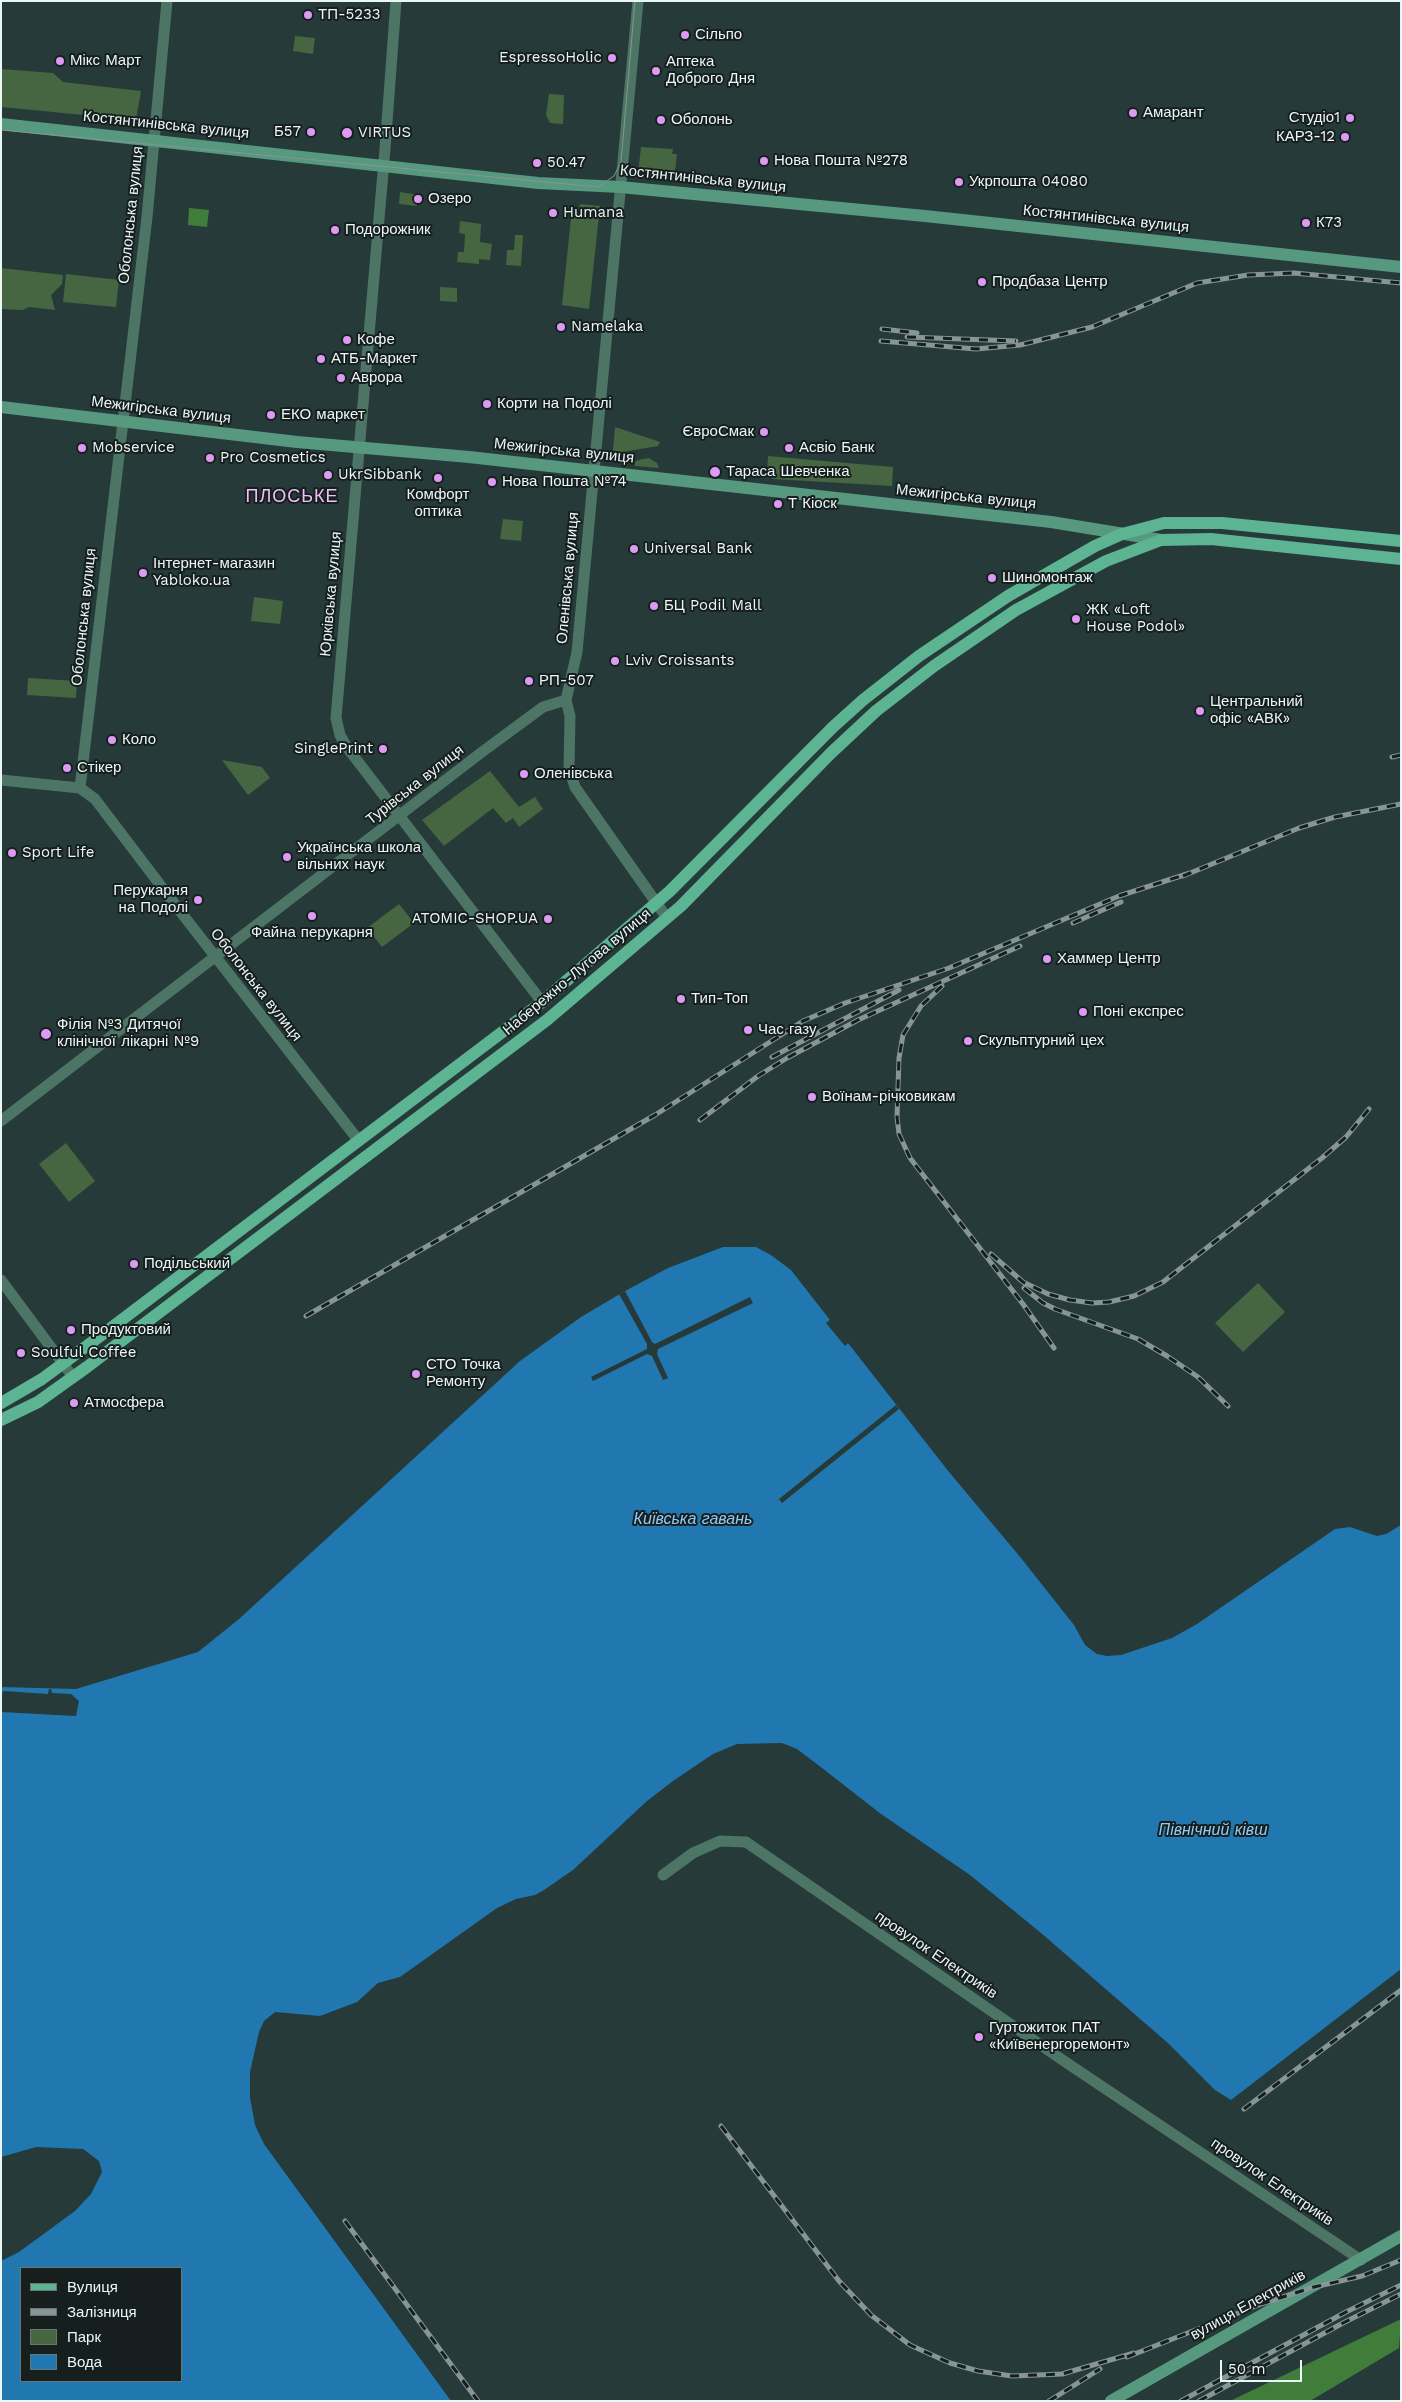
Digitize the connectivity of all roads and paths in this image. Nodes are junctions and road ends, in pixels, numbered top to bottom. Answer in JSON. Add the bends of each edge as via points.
{"nodes":[{"id":1,"x":167,"y":1,"type":"edge"},
{"id":2,"x":396,"y":1,"type":"edge"},
{"id":3,"x":638,"y":1,"type":"edge"},
{"id":4,"x":1,"y":124,"type":"edge"},
{"id":5,"x":154,"y":140,"type":"junction"},
{"id":6,"x":384,"y":166,"type":"junction"},
{"id":7,"x":620,"y":187,"type":"junction"},
{"id":8,"x":1401,"y":267,"type":"edge"},
{"id":9,"x":1,"y":407,"type":"edge"},
{"id":10,"x":122,"y":422,"type":"junction"},
{"id":11,"x":358,"y":447,"type":"junction"},
{"id":12,"x":593,"y":471,"type":"junction"},
{"id":13,"x":1122,"y":534,"type":"junction"},
{"id":14,"x":1161,"y":540,"type":"junction"},
{"id":15,"x":1401,"y":541,"type":"edge"},
{"id":16,"x":1401,"y":558,"type":"edge"},
{"id":17,"x":566,"y":700,"type":"junction"},
{"id":18,"x":1,"y":780,"type":"edge"},
{"id":19,"x":80,"y":788,"type":"junction"},
{"id":20,"x":399,"y":817,"type":"junction"},
{"id":21,"x":657,"y":903,"type":"junction"},
{"id":22,"x":667,"y":918,"type":"junction"},
{"id":23,"x":215,"y":956,"type":"junction"},
{"id":24,"x":542,"y":1002,"type":"junction"},
{"id":25,"x":1,"y":1121,"type":"edge"},
{"id":26,"x":359,"y":1141,"type":"junction"},
{"id":27,"x":1,"y":1280,"type":"edge"},
{"id":28,"x":63,"y":1363,"type":"junction"},
{"id":29,"x":73,"y":1377,"type":"junction"},
{"id":30,"x":1,"y":1403,"type":"edge"},
{"id":31,"x":1,"y":1420,"type":"edge"},
{"id":32,"x":664,"y":1875,"type":"dead end"},
{"id":33,"x":1401,"y":2236,"type":"edge"},
{"id":34,"x":1361,"y":2260,"type":"junction"},
{"id":35,"x":1110,"y":2401,"type":"edge"}],
"edges":[{"from":1,"to":5,"type":"street","name":"Оболонська вулиця"},
{"from":2,"to":6,"type":"street","name":"Юрківська вулиця"},
{"from":3,"to":7,"type":"street","name":"Оленівська вулиця"},
{"from":4,"to":5,"type":"street","name":"Костянтинівська вулиця"},
{"from":5,"to":6,"type":"street","name":"Костянтинівська вулиця"},
{"from":5,"to":10,"type":"street","name":"Оболонська вулиця"},
{"from":6,"to":7,"type":"street","name":"Костянтинівська вулиця","via":[[538,184]]},
{"from":6,"to":11,"type":"street","name":"Юрківська вулиця"},
{"from":7,"to":8,"type":"street","name":"Костянтинівська вулиця"},
{"from":7,"to":12,"type":"street","name":"Оленівська вулиця"},
{"from":9,"to":10,"type":"street","name":"Межигірська вулиця"},
{"from":10,"to":11,"type":"street","name":"Межигірська вулиця"},
{"from":10,"to":19,"type":"street","name":"Оболонська вулиця"},
{"from":11,"to":12,"type":"street","name":"Межигірська вулиця"},
{"from":11,"to":20,"type":"street","name":"Юрківська вулиця","via":[[336,718],[344,742]]},
{"from":12,"to":13,"type":"street","name":"Межигірська вулиця","via":[[1051,522]]},
{"from":12,"to":17,"type":"street","name":"Оленівська вулиця","via":[[576,659]]},
{"from":13,"to":14,"type":"street","name":"Межигірська вулиця"},
{"from":13,"to":15,"type":"main road","name":"Межигірська вулиця","via":[[1164,523],[1199,522]]},
{"from":13,"to":21,"type":"main road","name":"Набережно-Лугова вулиця","via":[[1066,561],[994,604],[882,684],[833,726]]},
{"from":14,"to":16,"type":"main road","name":"Межигірська вулиця","via":[[1211,539]]},
{"from":14,"to":22,"type":"main road","name":"Набережно-Лугова вулиця","via":[[1128,551],[1066,582],[994,625],[907,686],[831,753]]},
{"from":17,"to":20,"type":"street","name":"Турівська вулиця","via":[[544,707]]},
{"from":17,"to":21,"type":"street","name":"Оленівська вулиця","via":[[570,716],[569,768],[575,787]]},
{"from":18,"to":19,"type":"street"},
{"from":19,"to":23,"type":"street","name":"Оболонська вулиця","via":[[95,799]]},
{"from":20,"to":23,"type":"street","name":"Турівська вулиця"},
{"from":20,"to":24,"type":"street","name":"Юрківська вулиця"},
{"from":21,"to":22,"type":"street","name":"Оленівська вулиця"},
{"from":21,"to":24,"type":"main road","name":"Набережно-Лугова вулиця"},
{"from":22,"to":29,"type":"main road","name":"Набережно-Лугова вулиця","via":[[510,1049]]},
{"from":23,"to":25,"type":"street","name":"Турівська вулиця"},
{"from":23,"to":26,"type":"street","name":"Оболонська вулиця"},
{"from":24,"to":26,"type":"main road","name":"Набережно-Лугова вулиця"},
{"from":26,"to":28,"type":"main road","name":"Набережно-Лугова вулиця"},
{"from":27,"to":28,"type":"street"},
{"from":28,"to":29,"type":"street"},
{"from":28,"to":30,"type":"main road","name":"Набережно-Лугова вулиця"},
{"from":29,"to":31,"type":"main road","name":"Набережно-Лугова вулиця","via":[[38,1402]]},
{"from":32,"to":34,"type":"street","name":"провулок Електриків","via":[[693,1854],[720,1841],[746,1842]]},
{"from":33,"to":34,"type":"street","name":"вулиця Електриків"},
{"from":34,"to":35,"type":"street","name":"вулиця Електриків"}]}
